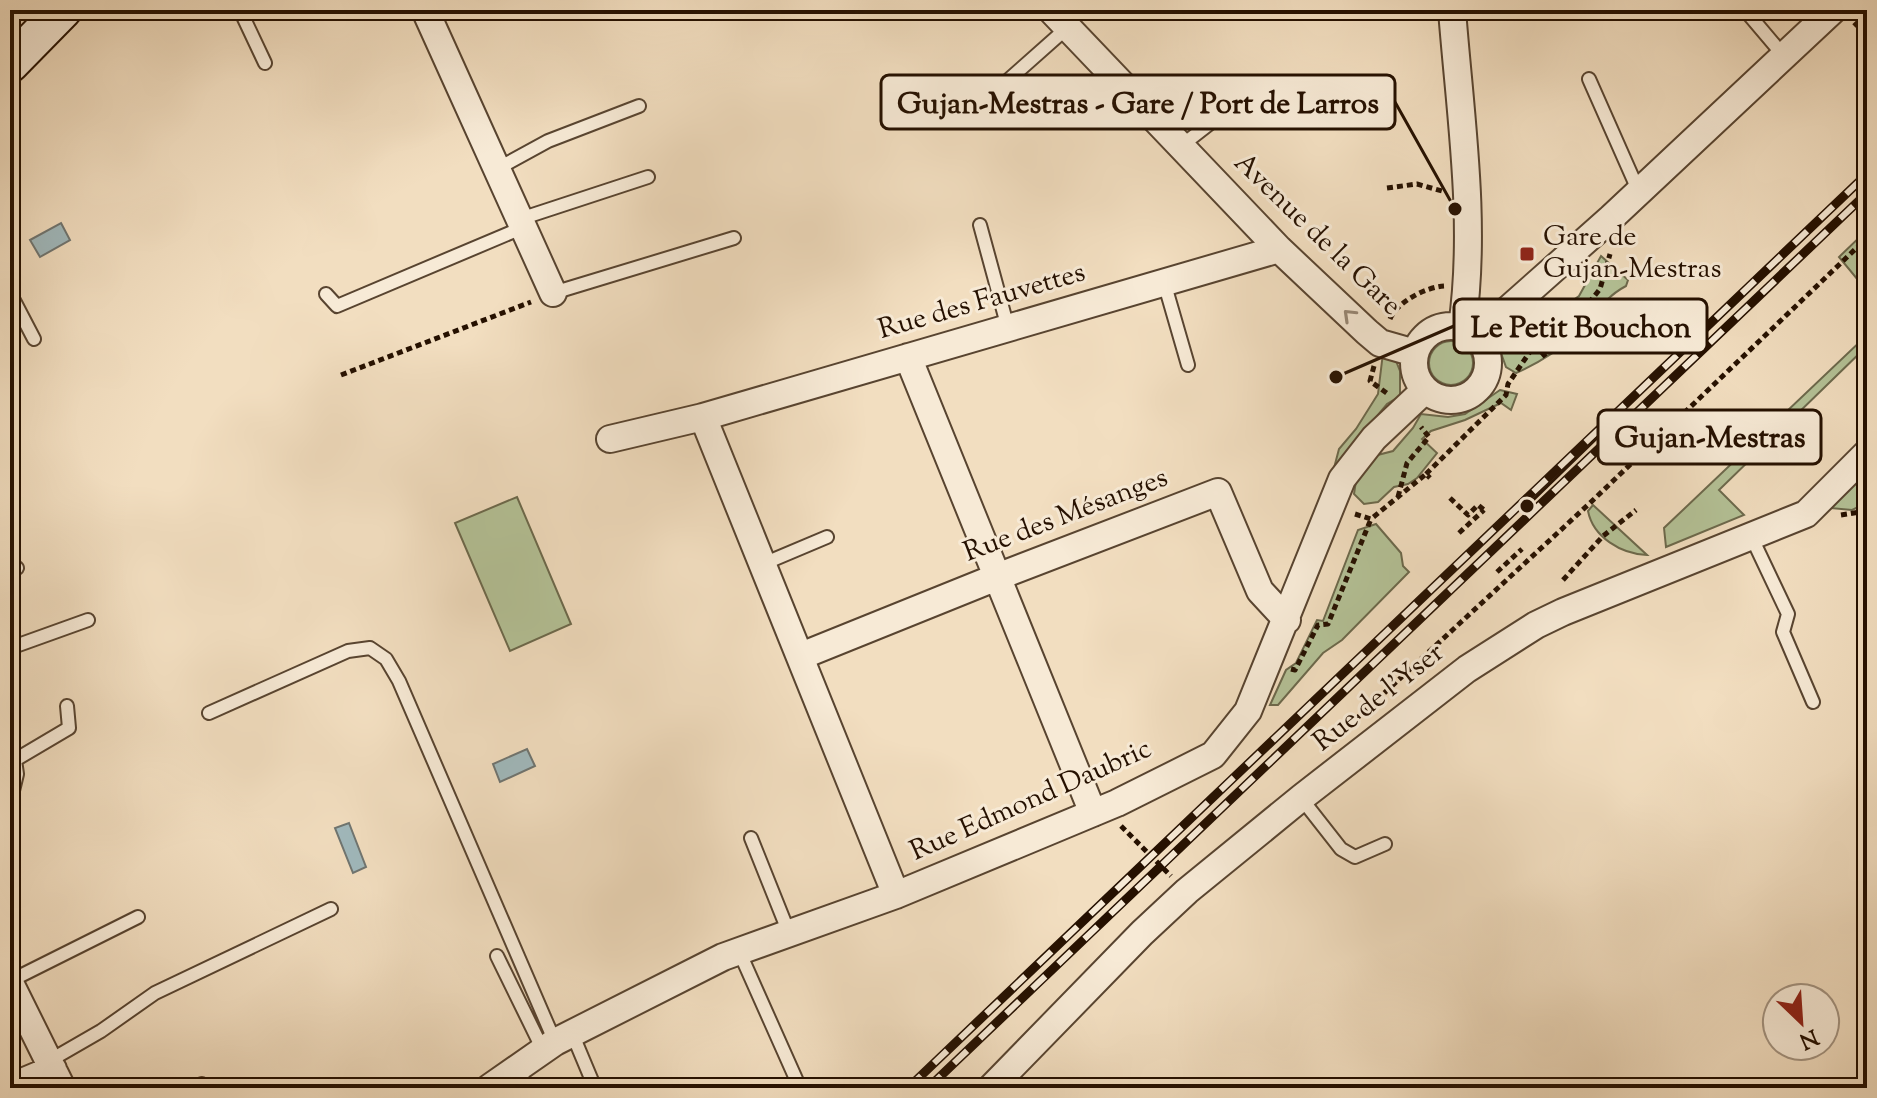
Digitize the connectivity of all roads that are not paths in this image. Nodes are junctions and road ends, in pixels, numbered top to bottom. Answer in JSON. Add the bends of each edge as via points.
{"nodes":[{"id":1,"x":240,"y":10,"type":"edge"},
{"id":2,"x":425,"y":10,"type":"edge"},
{"id":3,"x":1452,"y":10,"type":"edge"},
{"id":4,"x":1745,"y":10,"type":"edge"},
{"id":5,"x":1833,"y":10,"type":"edge"},
{"id":6,"x":52,"y":14,"type":"edge"},
{"id":7,"x":1060,"y":19,"type":"edge"},
{"id":8,"x":1784,"y":56,"type":"junction"},
{"id":9,"x":265,"y":63,"type":"dead end"},
{"id":10,"x":10,"y":64,"type":"edge"},
{"id":11,"x":1589,"y":79,"type":"dead end"},
{"id":12,"x":1258,"y":86,"type":"dead end"},
{"id":13,"x":639,"y":106,"type":"dead end"},
{"id":14,"x":937,"y":109,"type":"dead end"},
{"id":15,"x":1181,"y":146,"type":"junction"},
{"id":16,"x":497,"y":169,"type":"junction"},
{"id":17,"x":648,"y":177,"type":"dead end"},
{"id":18,"x":1639,"y":192,"type":"junction"},
{"id":19,"x":522,"y":223,"type":"junction"},
{"id":20,"x":980,"y":225,"type":"dead end"},
{"id":21,"x":734,"y":238,"type":"dead end"},
{"id":22,"x":1279,"y":249,"type":"junction"},
{"id":23,"x":1164,"y":282,"type":"junction"},
{"id":24,"x":10,"y":293,"type":"edge"},
{"id":25,"x":553,"y":293,"type":"joint"},
{"id":26,"x":326,"y":294,"type":"dead end"},
{"id":27,"x":1008,"y":328,"type":"junction"},
{"id":28,"x":1470,"y":332,"type":"junction"},
{"id":29,"x":34,"y":339,"type":"dead end"},
{"id":30,"x":1415,"y":353,"type":"junction"},
{"id":31,"x":908,"y":357,"type":"junction"},
{"id":32,"x":1188,"y":365,"type":"dead end"},
{"id":33,"x":1425,"y":390,"type":"junction"},
{"id":34,"x":703,"y":417,"type":"junction"},
{"id":35,"x":610,"y":439,"type":"dead end"},
{"id":36,"x":1867,"y":453,"type":"edge"},
{"id":37,"x":1751,"y":536,"type":"junction"},
{"id":38,"x":827,"y":537,"type":"dead end"},
{"id":39,"x":763,"y":564,"type":"junction"},
{"id":40,"x":997,"y":577,"type":"junction"},
{"id":41,"x":88,"y":620,"type":"dead end"},
{"id":42,"x":1287,"y":620,"type":"junction"},
{"id":43,"x":10,"y":648,"type":"edge"},
{"id":44,"x":801,"y":656,"type":"junction"},
{"id":45,"x":1813,"y":702,"type":"dead end"},
{"id":46,"x":67,"y":706,"type":"dead end"},
{"id":47,"x":209,"y":713,"type":"dead end"},
{"id":48,"x":1301,"y":798,"type":"junction"},
{"id":49,"x":10,"y":803,"type":"edge"},
{"id":50,"x":1099,"y":810,"type":"junction"},
{"id":51,"x":751,"y":838,"type":"dead end"},
{"id":52,"x":1385,"y":844,"type":"dead end"},
{"id":53,"x":896,"y":895,"type":"junction"},
{"id":54,"x":331,"y":909,"type":"dead end"},
{"id":55,"x":138,"y":917,"type":"dead end"},
{"id":56,"x":789,"y":933,"type":"junction"},
{"id":57,"x":739,"y":951,"type":"junction"},
{"id":58,"x":497,"y":956,"type":"dead end"},
{"id":59,"x":10,"y":982,"type":"edge"},
{"id":60,"x":557,"y":1042,"type":"junction"},
{"id":61,"x":54,"y":1073,"type":"edge"},
{"id":62,"x":522,"y":1078,"type":"edge"},
{"id":63,"x":10,"y":1087,"type":"edge"},
{"id":64,"x":489,"y":1088,"type":"edge"},
{"id":65,"x":595,"y":1088,"type":"edge"},
{"id":66,"x":800,"y":1088,"type":"edge"},
{"id":67,"x":991,"y":1088,"type":"edge"}],
"edges":[{"from":1,"to":9,"type":"lane"},
{"from":2,"to":16,"type":"street"},
{"from":3,"to":28,"type":"street"},
{"from":4,"to":8,"type":"lane"},
{"from":5,"to":8,"type":"street"},
{"from":6,"to":10,"type":"main road"},
{"from":7,"to":14,"type":"lane","via":[[997,90]]},
{"from":7,"to":15,"type":"street","name":"Avenue de la Gare"},
{"from":8,"to":18,"type":"street"},
{"from":11,"to":18,"type":"lane"},
{"from":12,"to":15,"type":"lane"},
{"from":13,"to":16,"type":"lane","via":[[548,141]]},
{"from":15,"to":22,"type":"street","name":"Avenue de la Gare"},
{"from":16,"to":19,"type":"street"},
{"from":17,"to":19,"type":"lane"},
{"from":18,"to":28,"type":"street"},
{"from":19,"to":25,"type":"street"},
{"from":19,"to":26,"type":"lane","via":[[337,306]]},
{"from":20,"to":27,"type":"lane"},
{"from":21,"to":25,"type":"lane"},
{"from":22,"to":23,"type":"street","name":"Rue des Fauvettes"},
{"from":30,"to":22,"type":"street","name":"Avenue de la Gare","one_way":true,"via":[[1380,343]]},
{"from":23,"to":27,"type":"street","name":"Rue des Fauvettes"},
{"from":23,"to":32,"type":"lane"},
{"from":24,"to":29,"type":"lane"},
{"from":27,"to":31,"type":"street","name":"Rue des Fauvettes"},
{"from":28,"to":30,"type":"street","via":[[1438,328]]},
{"from":28,"to":33,"type":"street","via":[[1487,355],[1481,385],[1454,400]]},
{"from":30,"to":33,"type":"street","via":[[1415,373]]},
{"from":31,"to":34,"type":"street","name":"Rue des Fauvettes"},
{"from":31,"to":40,"type":"street"},
{"from":33,"to":42,"type":"street","name":"Rue Edmond Daubric","via":[[1374,438],[1342,479]]},
{"from":34,"to":35,"type":"street","name":"Rue des Fauvettes"},
{"from":34,"to":39,"type":"street"},
{"from":36,"to":37,"type":"street","name":"Rue de l'Yser","via":[[1806,514]]},
{"from":37,"to":45,"type":"lane","via":[[1788,614],[1783,632]]},
{"from":37,"to":48,"type":"street","name":"Rue de l'Yser","via":[[1536,625],[1467,669]]},
{"from":38,"to":39,"type":"lane"},
{"from":39,"to":44,"type":"street"},
{"from":40,"to":42,"type":"street","name":"Rue des Mésanges","via":[[1218,492],[1260,591]]},
{"from":40,"to":44,"type":"street","name":"Rue des Mésanges"},
{"from":40,"to":50,"type":"street"},
{"from":41,"to":43,"type":"lane"},
{"from":42,"to":50,"type":"street","name":"Rue Edmond Daubric","via":[[1248,711],[1213,755]]},
{"from":44,"to":53,"type":"street"},
{"from":46,"to":49,"type":"lane","via":[[69,728],[15,760]]},
{"from":47,"to":60,"type":"lane","via":[[348,651],[370,648],[386,659]]},
{"from":48,"to":52,"type":"lane","via":[[1341,849],[1355,857]]},
{"from":48,"to":67,"type":"street","name":"Rue de l'Yser","via":[[1142,933]]},
{"from":50,"to":53,"type":"street","name":"Rue Edmond Daubric"},
{"from":51,"to":56,"type":"lane"},
{"from":53,"to":56,"type":"street","name":"Rue Edmond Daubric"},
{"from":54,"to":61,"type":"lane","via":[[155,993]]},
{"from":55,"to":59,"type":"lane"},
{"from":56,"to":57,"type":"street","name":"Rue Edmond Daubric"},
{"from":57,"to":60,"type":"street","name":"Rue Edmond Daubric"},
{"from":57,"to":66,"type":"lane"},
{"from":58,"to":60,"type":"lane"},
{"from":59,"to":61,"type":"street"},
{"from":60,"to":62,"type":"street","name":"Rue Edmond Daubric"},
{"from":60,"to":65,"type":"lane"},
{"from":61,"to":63,"type":"street"},
{"from":62,"to":64,"type":"street","name":"Rue Edmond Daubric"}]}
